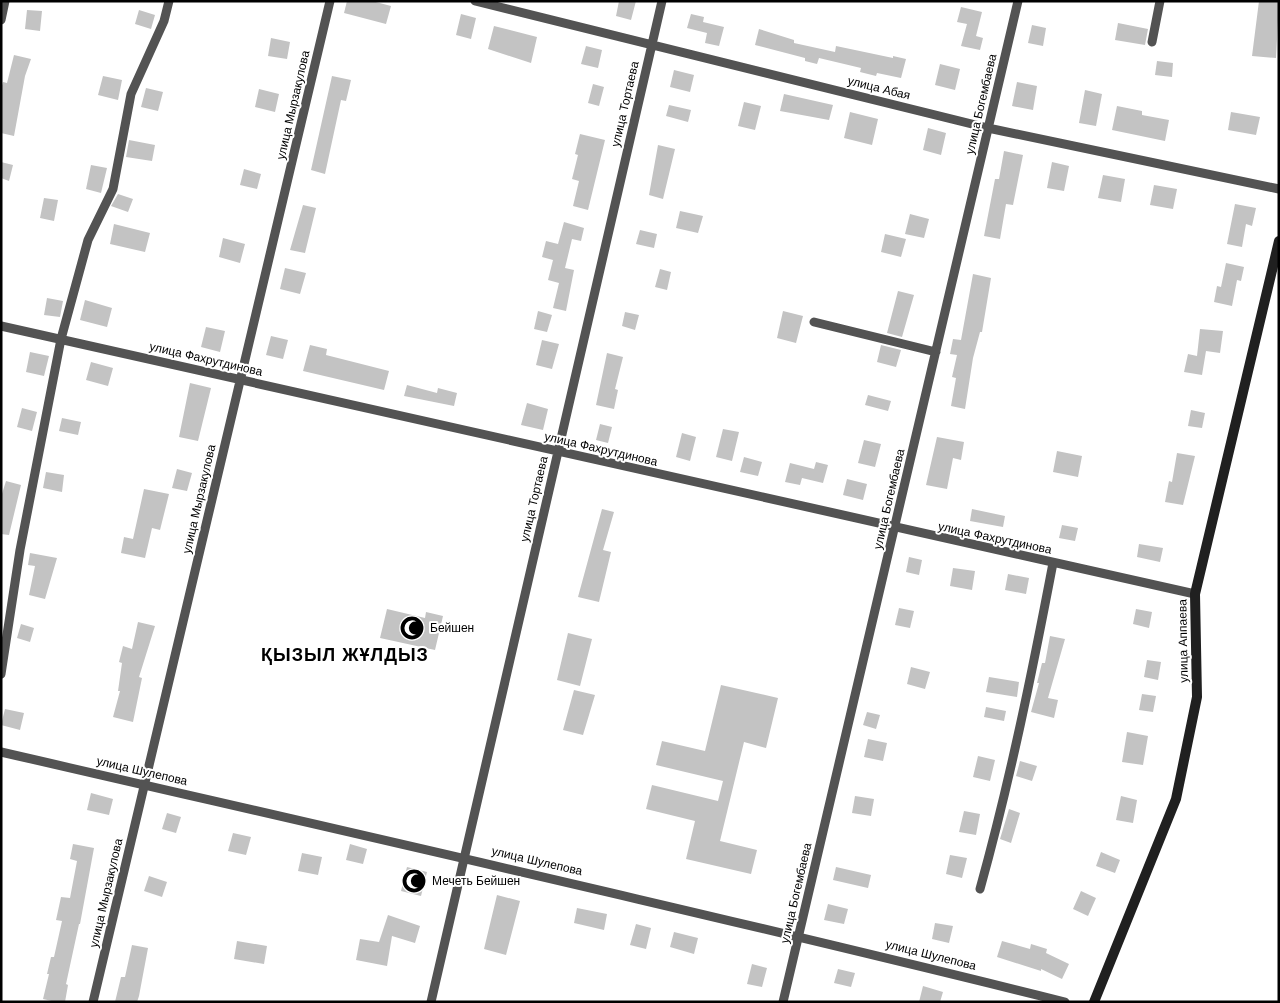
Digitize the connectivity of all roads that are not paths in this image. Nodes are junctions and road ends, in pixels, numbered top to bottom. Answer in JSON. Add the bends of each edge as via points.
{"nodes":[{"id":1,"x":5,"y":1,"type":"edge"},
{"id":2,"x":169,"y":1,"type":"edge"},
{"id":3,"x":330,"y":1,"type":"edge"},
{"id":4,"x":475,"y":1,"type":"edge"},
{"id":5,"x":662,"y":1,"type":"edge"},
{"id":6,"x":1018,"y":1,"type":"edge"},
{"id":7,"x":1160,"y":1,"type":"edge"},
{"id":8,"x":1,"y":20,"type":"edge"},
{"id":9,"x":1152,"y":42,"type":"dead end"},
{"id":10,"x":652,"y":44,"type":"junction"},
{"id":11,"x":988,"y":128,"type":"junction"},
{"id":12,"x":1279,"y":189,"type":"edge"},
{"id":13,"x":1279,"y":241,"type":"edge"},
{"id":14,"x":814,"y":322,"type":"dead end"},
{"id":15,"x":1,"y":326,"type":"edge"},
{"id":16,"x":61,"y":339,"type":"junction"},
{"id":17,"x":936,"y":352,"type":"junction"},
{"id":18,"x":240,"y":379,"type":"junction"},
{"id":19,"x":558,"y":452,"type":"junction"},
{"id":20,"x":894,"y":528,"type":"junction"},
{"id":21,"x":1053,"y":563,"type":"junction"},
{"id":22,"x":1195,"y":594,"type":"junction"},
{"id":23,"x":1,"y":674,"type":"edge"},
{"id":24,"x":1,"y":752,"type":"edge"},
{"id":25,"x":144,"y":785,"type":"junction"},
{"id":26,"x":465,"y":857,"type":"junction"},
{"id":27,"x":980,"y":889,"type":"dead end"},
{"id":28,"x":799,"y":936,"type":"junction"},
{"id":29,"x":93,"y":1002,"type":"edge"},
{"id":30,"x":431,"y":1002,"type":"edge"},
{"id":31,"x":783,"y":1002,"type":"edge"},
{"id":32,"x":1065,"y":1002,"type":"edge"},
{"id":33,"x":1094,"y":1002,"type":"edge"}],
"edges":[{"from":1,"to":8,"type":"street"},
{"from":2,"to":16,"type":"street","via":[[164,21],[131,94],[113,188],[88,240]]},
{"from":3,"to":18,"type":"street","name":"улица Мырзакулова"},
{"from":4,"to":10,"type":"street","name":"улица Абая"},
{"from":5,"to":10,"type":"street","name":"улица Тортаева"},
{"from":6,"to":11,"type":"street","name":"улица Богембаева"},
{"from":7,"to":9,"type":"street"},
{"from":10,"to":11,"type":"street","name":"улица Абая"},
{"from":10,"to":19,"type":"street","name":"улица Тортаева"},
{"from":11,"to":12,"type":"street","name":"улица Абая"},
{"from":11,"to":17,"type":"street","name":"улица Богембаева"},
{"from":13,"to":22,"type":"main road","name":"улица Аппаева"},
{"from":14,"to":17,"type":"street"},
{"from":15,"to":16,"type":"street","name":"улица Фахрутдинова"},
{"from":16,"to":18,"type":"street","name":"улица Фахрутдинова"},
{"from":16,"to":23,"type":"street","via":[[20,550]]},
{"from":17,"to":20,"type":"street","name":"улица Богембаева"},
{"from":18,"to":19,"type":"street","name":"улица Фахрутдинова"},
{"from":18,"to":25,"type":"street","name":"улица Мырзакулова"},
{"from":19,"to":20,"type":"street","name":"улица Фахрутдинова"},
{"from":19,"to":26,"type":"street","name":"улица Тортаева"},
{"from":20,"to":21,"type":"street","name":"улица Фахрутдинова"},
{"from":20,"to":28,"type":"street","name":"улица Богембаева"},
{"from":21,"to":22,"type":"street","name":"улица Фахрутдинова"},
{"from":21,"to":27,"type":"street","via":[[1026,704]]},
{"from":22,"to":33,"type":"main road","name":"улица Аппаева","via":[[1197,697],[1176,799]]},
{"from":24,"to":25,"type":"street","name":"улица Шулепова"},
{"from":25,"to":26,"type":"street","name":"улица Шулепова"},
{"from":25,"to":29,"type":"street","name":"улица Мырзакулова"},
{"from":26,"to":28,"type":"street","name":"улица Шулепова"},
{"from":26,"to":30,"type":"street","name":"улица Тортаева"},
{"from":28,"to":31,"type":"street","name":"улица Богембаева"},
{"from":28,"to":32,"type":"street","name":"улица Шулепова"}]}
